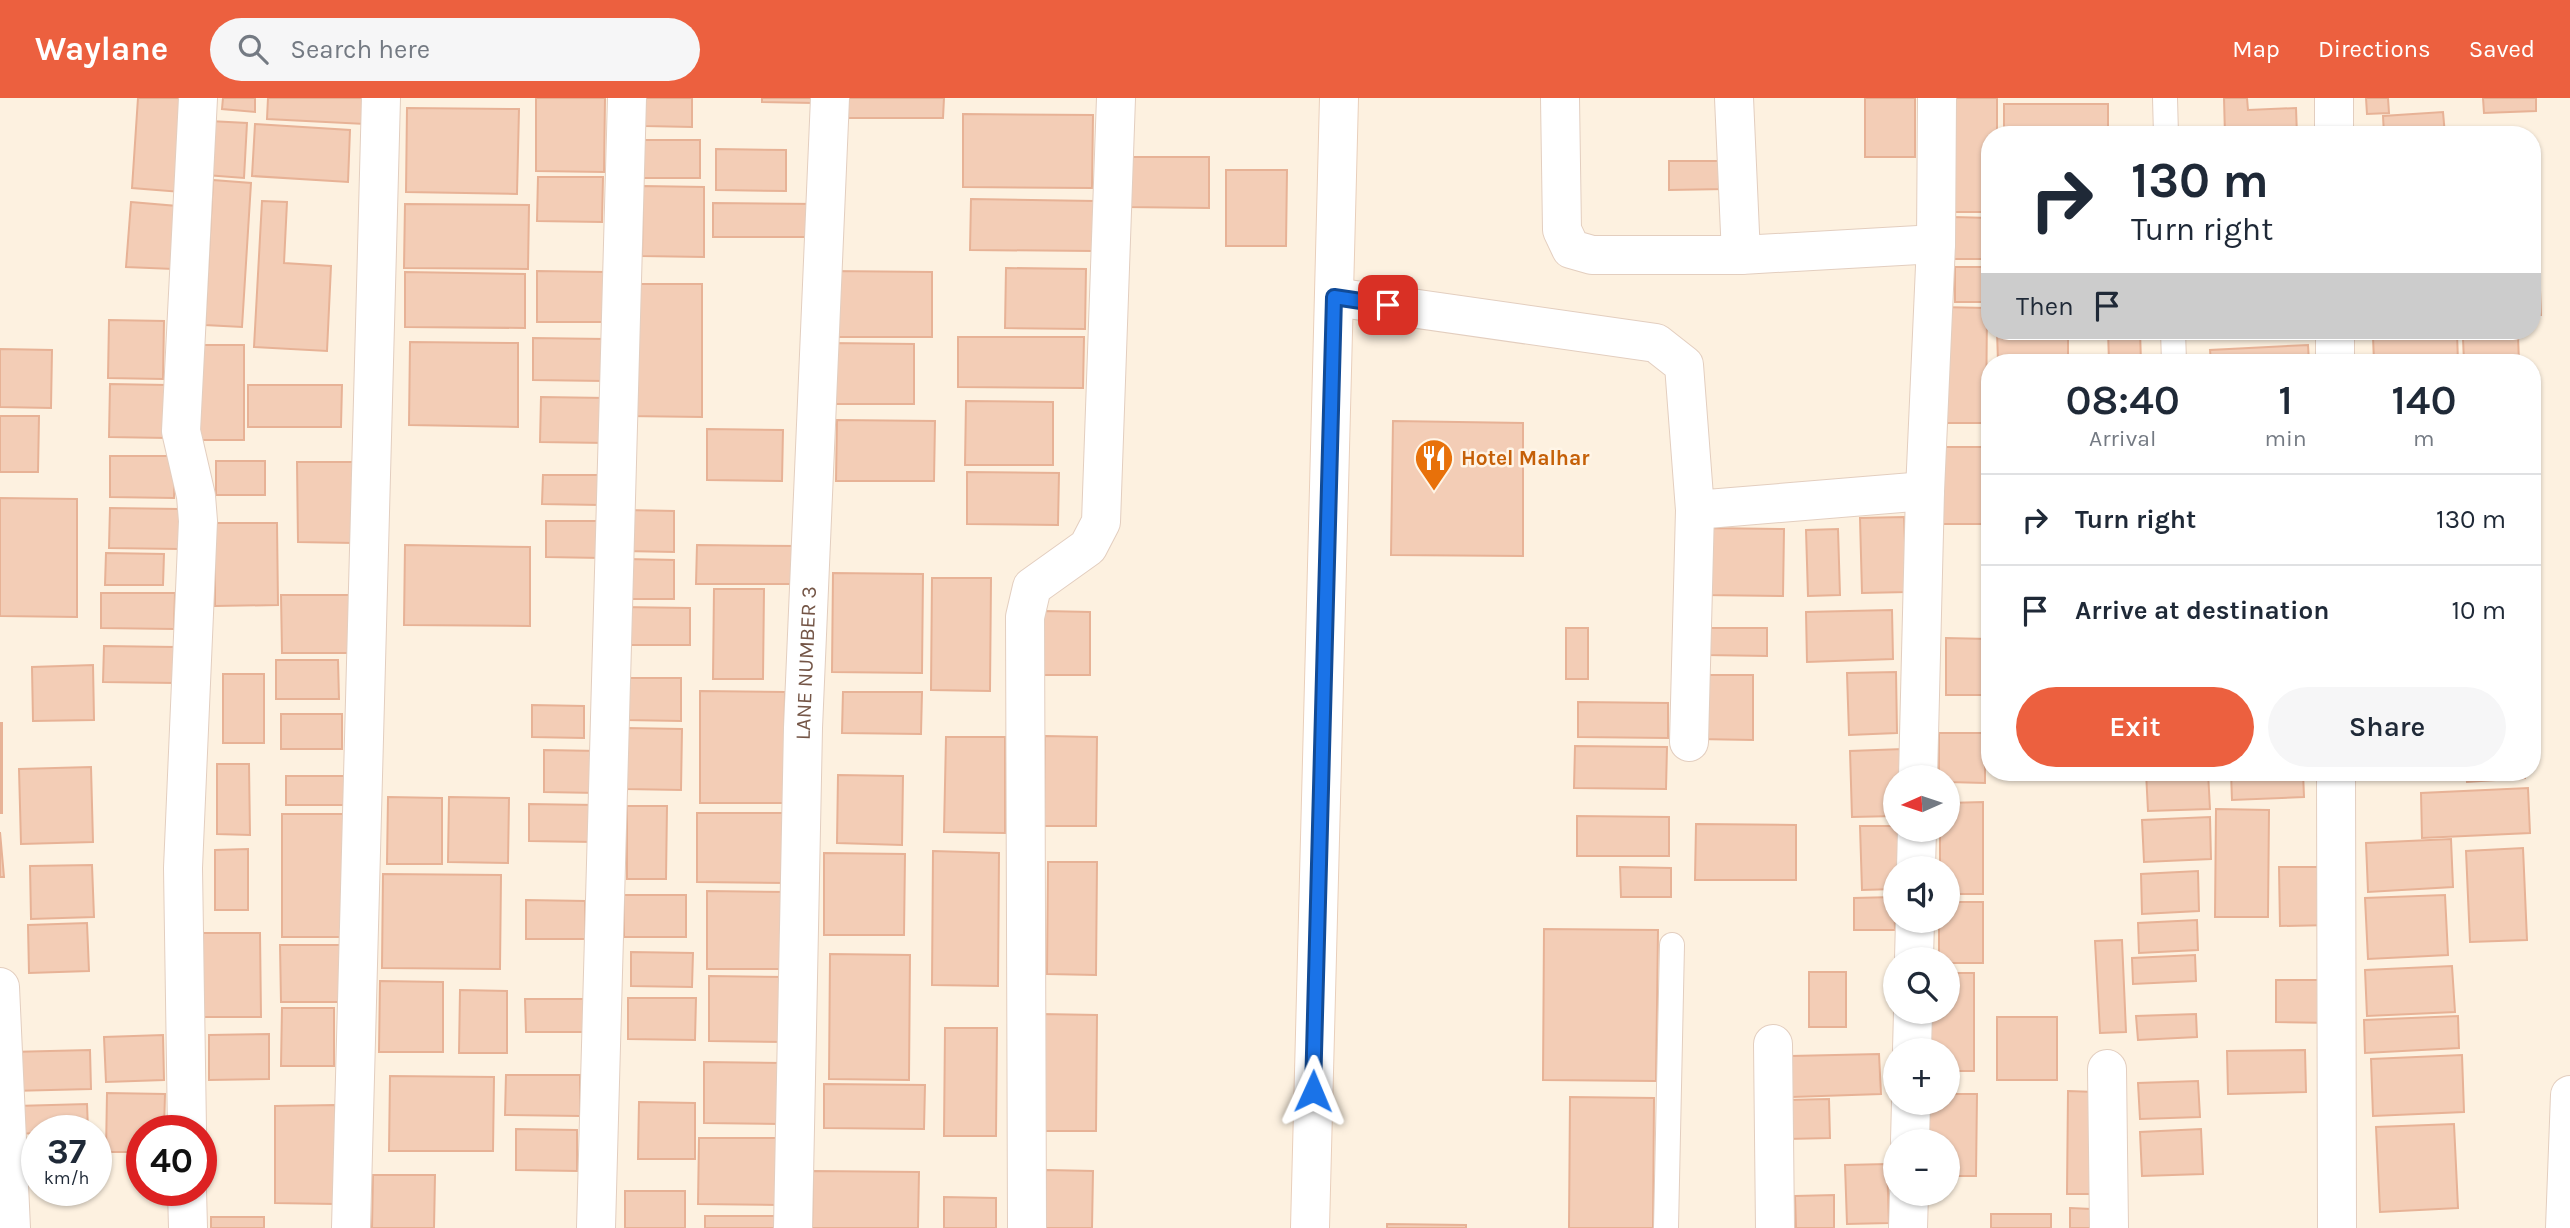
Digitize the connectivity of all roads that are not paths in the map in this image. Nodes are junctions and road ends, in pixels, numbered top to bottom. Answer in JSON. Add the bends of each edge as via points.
{"nodes":[{"id":1,"x":198,"y":98,"type":"edge"},
{"id":2,"x":381,"y":98,"type":"edge"},
{"id":3,"x":627,"y":98,"type":"edge"},
{"id":4,"x":830,"y":98,"type":"edge"},
{"id":5,"x":1116,"y":98,"type":"edge"},
{"id":6,"x":1339,"y":98,"type":"edge"},
{"id":7,"x":1560,"y":98,"type":"edge"},
{"id":8,"x":1734,"y":98,"type":"edge"},
{"id":9,"x":1937,"y":98,"type":"edge"},
{"id":10,"x":2165,"y":98,"type":"edge"},
{"id":11,"x":2334,"y":98,"type":"edge"},
{"id":12,"x":2166,"y":126,"type":"edge"},
{"id":13,"x":2334,"y":126,"type":"edge"},
{"id":14,"x":1936,"y":244,"type":"junction"},
{"id":15,"x":1741,"y":256,"type":"junction"},
{"id":16,"x":1334,"y":297,"type":"junction"},
{"id":17,"x":1925,"y":491,"type":"junction"},
{"id":18,"x":1695,"y":510,"type":"junction"},
{"id":19,"x":1689,"y":742,"type":"dead end"},
{"id":20,"x":1918,"y":765,"type":"edge"},
{"id":21,"x":2336,"y":781,"type":"edge"},
{"id":22,"x":1672,"y":944,"type":"dead end"},
{"id":23,"x":0,"y":987,"type":"edge"},
{"id":24,"x":1773,"y":1044,"type":"dead end"},
{"id":25,"x":2107,"y":1069,"type":"dead end"},
{"id":26,"x":2570,"y":1096,"type":"edge"},
{"id":27,"x":187,"y":1115,"type":"edge"},
{"id":28,"x":187,"y":1206,"type":"edge"},
{"id":29,"x":1909,"y":1206,"type":"edge"},
{"id":30,"x":11,"y":1228,"type":"edge"},
{"id":31,"x":188,"y":1228,"type":"edge"},
{"id":32,"x":351,"y":1228,"type":"edge"},
{"id":33,"x":596,"y":1228,"type":"edge"},
{"id":34,"x":793,"y":1228,"type":"edge"},
{"id":35,"x":1027,"y":1228,"type":"edge"},
{"id":36,"x":1310,"y":1228,"type":"edge"},
{"id":37,"x":1666,"y":1228,"type":"edge"},
{"id":38,"x":1775,"y":1228,"type":"edge"},
{"id":39,"x":1908,"y":1228,"type":"edge"},
{"id":40,"x":2109,"y":1228,"type":"edge"},
{"id":41,"x":2337,"y":1228,"type":"edge"},
{"id":42,"x":2565,"y":1228,"type":"edge"}],
"edges":[{"from":1,"to":27,"type":"street","via":[[181,431],[198,521],[183,868]]},
{"from":2,"to":32,"type":"street"},
{"from":3,"to":33,"type":"street"},
{"from":4,"to":34,"type":"street","name":"LANE NUMBER 3","via":[[803,728]]},
{"from":5,"to":35,"type":"street","via":[[1101,522],[1088,547],[1032,586],[1025,617]]},
{"from":6,"to":16,"type":"street"},
{"from":7,"to":15,"type":"street","via":[[1562,230],[1572,249],[1592,255]]},
{"from":8,"to":15,"type":"street"},
{"from":9,"to":14,"type":"street"},
{"from":10,"to":12,"type":"lane"},
{"from":11,"to":13,"type":"street"},
{"from":14,"to":15,"type":"street"},
{"from":14,"to":17,"type":"street"},
{"from":16,"to":18,"type":"street","via":[[1656,343],[1684,365]]},
{"from":16,"to":36,"type":"street"},
{"from":17,"to":18,"type":"street"},
{"from":17,"to":20,"type":"street"},
{"from":18,"to":19,"type":"street"},
{"from":21,"to":41,"type":"street"},
{"from":22,"to":37,"type":"lane"},
{"from":23,"to":30,"type":"street"},
{"from":24,"to":38,"type":"street"},
{"from":25,"to":40,"type":"street"},
{"from":26,"to":42,"type":"street"},
{"from":28,"to":31,"type":"street"},
{"from":29,"to":39,"type":"street"}]}
